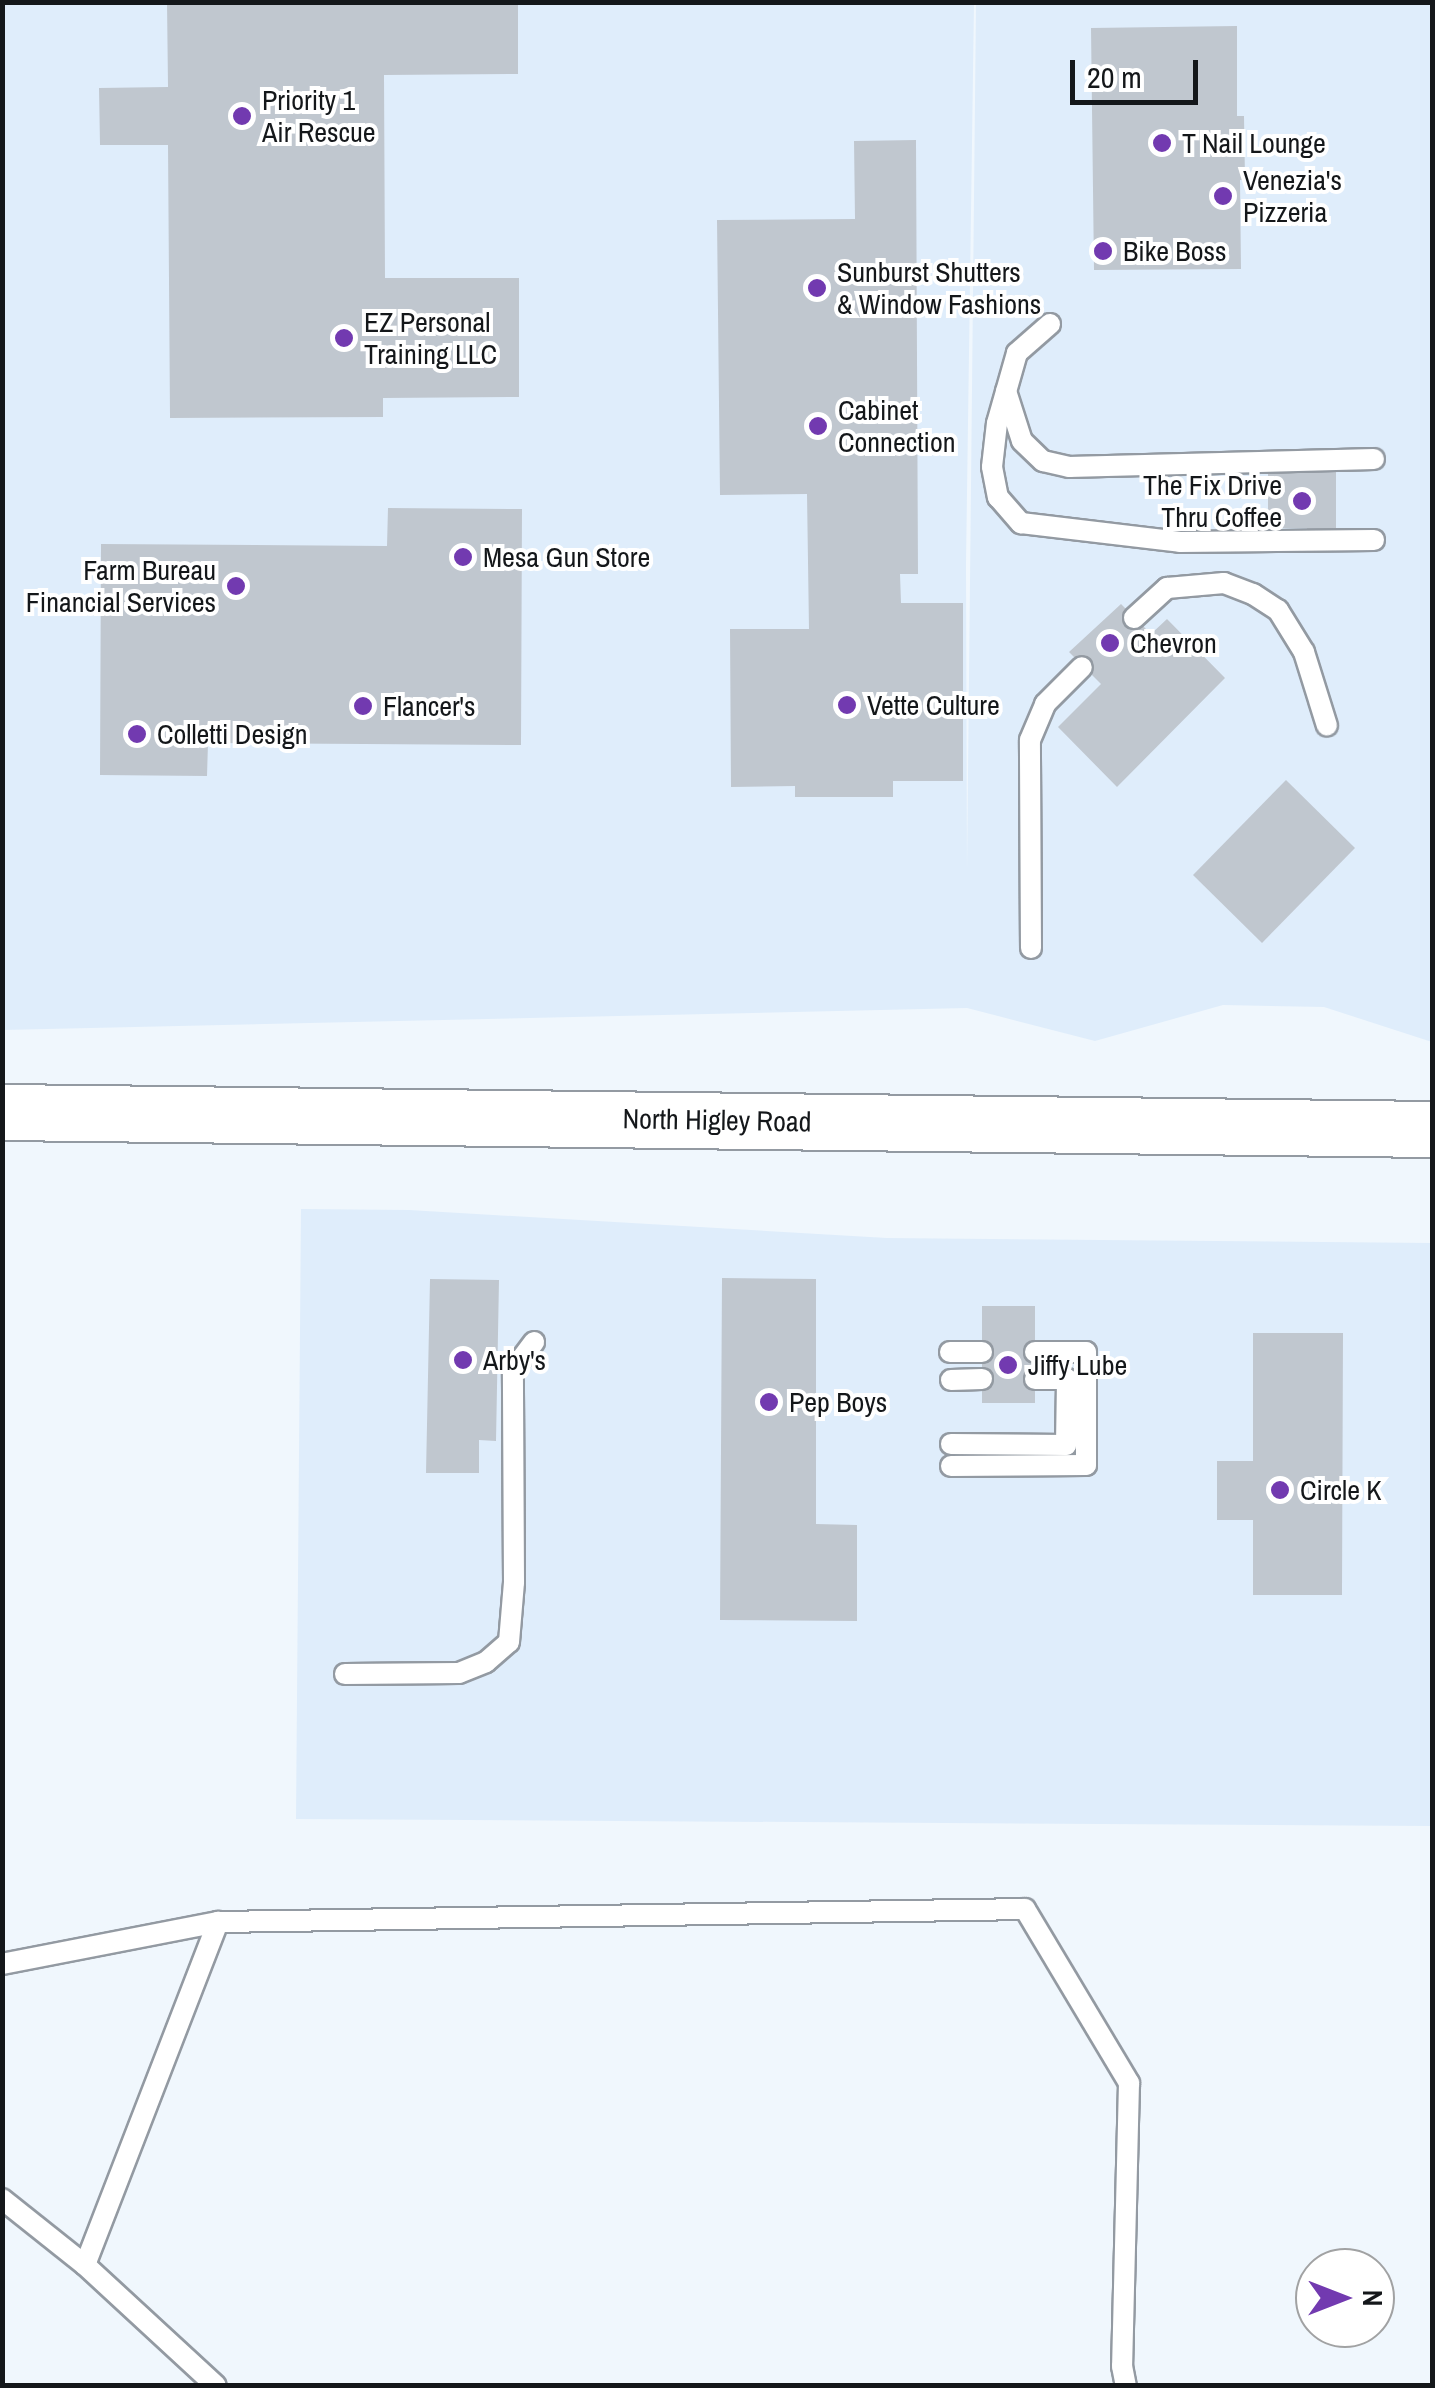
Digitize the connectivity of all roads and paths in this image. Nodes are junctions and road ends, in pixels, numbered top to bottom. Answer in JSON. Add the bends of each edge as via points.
{"nodes":[{"id":1,"x":1050,"y":324,"type":"dead end"},
{"id":2,"x":1006,"y":391,"type":"junction"},
{"id":3,"x":1374,"y":459,"type":"dead end"},
{"id":4,"x":1374,"y":540,"type":"dead end"},
{"id":5,"x":1134,"y":618,"type":"dead end"},
{"id":6,"x":1082,"y":667,"type":"dead end"},
{"id":7,"x":1327,"y":726,"type":"dead end"},
{"id":8,"x":1031,"y":948,"type":"dead end"},
{"id":9,"x":2,"y":1112,"type":"edge"},
{"id":10,"x":1432,"y":1129,"type":"edge"},
{"id":11,"x":534,"y":1342,"type":"dead end"},
{"id":12,"x":950,"y":1352,"type":"dead end"},
{"id":13,"x":982,"y":1352,"type":"dead end"},
{"id":14,"x":1035,"y":1352,"type":"dead end"},
{"id":15,"x":1035,"y":1378,"type":"dead end"},
{"id":16,"x":982,"y":1379,"type":"dead end"},
{"id":17,"x":950,"y":1380,"type":"dead end"},
{"id":18,"x":345,"y":1674,"type":"dead end"},
{"id":19,"x":218,"y":1922,"type":"junction"},
{"id":20,"x":2,"y":1964,"type":"edge"},
{"id":21,"x":2,"y":2199,"type":"edge"},
{"id":22,"x":85,"y":2264,"type":"junction"},
{"id":23,"x":216,"y":2386,"type":"edge"},
{"id":24,"x":1126,"y":2386,"type":"edge"}],
"edges":[{"from":1,"to":2,"type":"lane","via":[[1017,353]]},
{"from":2,"to":3,"type":"lane","via":[[1022,441],[1043,461],[1068,467]]},
{"from":2,"to":4,"type":"lane","via":[[992,467],[998,497],[1020,523],[1180,542]]},
{"from":5,"to":7,"type":"lane","via":[[1167,588],[1224,582],[1253,594],[1278,610],[1304,652]]},
{"from":6,"to":8,"type":"lane","via":[[1045,704],[1030,740]]},
{"from":9,"to":10,"type":"main road","name":"North Higley Road"},
{"from":11,"to":18,"type":"lane","via":[[512,1370],[509,1642],[459,1673]]},
{"from":12,"to":13,"type":"lane"},
{"from":14,"to":15,"type":"lane","via":[[1086,1352],[1086,1465],[950,1455],[1066,1446],[1067,1379]]},
{"from":16,"to":17,"type":"lane"},
{"from":19,"to":20,"type":"lane"},
{"from":19,"to":22,"type":"lane"},
{"from":19,"to":24,"type":"lane","via":[[1025,1909],[1129,2083]]},
{"from":21,"to":22,"type":"lane"},
{"from":22,"to":23,"type":"lane"}]}
